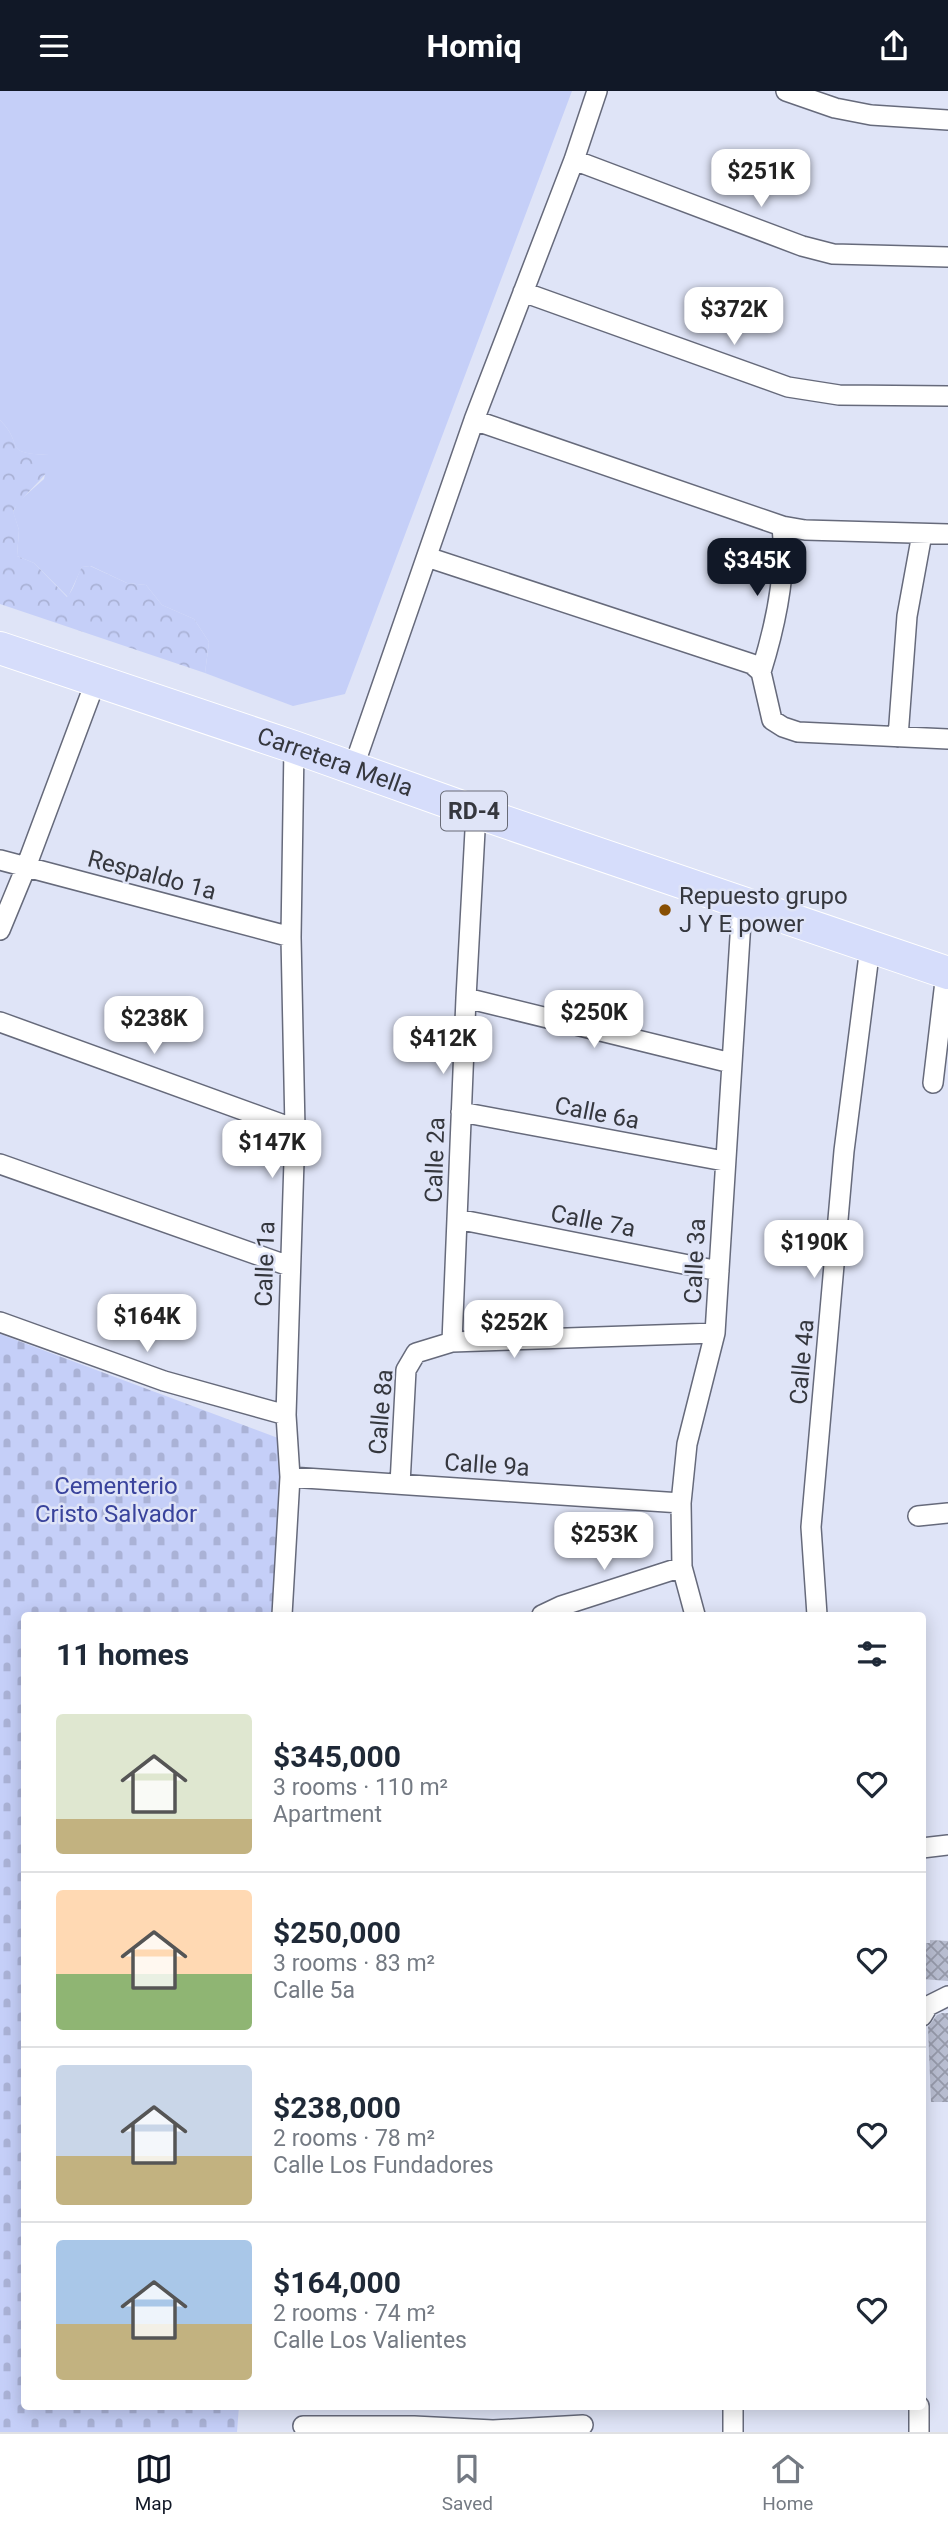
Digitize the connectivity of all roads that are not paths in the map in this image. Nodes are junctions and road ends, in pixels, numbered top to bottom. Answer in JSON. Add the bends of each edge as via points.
{"nodes":[{"id":1,"x":597,"y":91,"type":"edge"},
{"id":2,"x":786,"y":91,"type":"edge"},
{"id":3,"x":948,"y":120,"type":"edge"},
{"id":4,"x":575,"y":160,"type":"junction"},
{"id":5,"x":948,"y":257,"type":"edge"},
{"id":6,"x":523,"y":292,"type":"junction"},
{"id":7,"x":948,"y":396,"type":"edge"},
{"id":8,"x":474,"y":419,"type":"junction"},
{"id":9,"x":782,"y":526,"type":"junction"},
{"id":10,"x":922,"y":534,"type":"junction"},
{"id":11,"x":948,"y":534,"type":"edge"},
{"id":12,"x":428,"y":557,"type":"junction"},
{"id":13,"x":0,"y":648,"type":"edge"},
{"id":14,"x":761,"y":672,"type":"junction"},
{"id":15,"x":96,"y":680,"type":"junction"},
{"id":16,"x":898,"y":737,"type":"junction"},
{"id":17,"x":948,"y":739,"type":"edge"},
{"id":18,"x":295,"y":747,"type":"junction"},
{"id":19,"x":353,"y":769,"type":"junction"},
{"id":20,"x":476,"y":812,"type":"junction"},
{"id":21,"x":0,"y":860,"type":"edge"},
{"id":22,"x":26,"y":867,"type":"junction"},
{"id":23,"x":742,"y":905,"type":"junction"},
{"id":24,"x":0,"y":930,"type":"edge"},
{"id":25,"x":291,"y":937,"type":"junction"},
{"id":26,"x":870,"y":947,"type":"junction"},
{"id":27,"x":947,"y":973,"type":"edge"},
{"id":28,"x":466,"y":998,"type":"junction"},
{"id":29,"x":0,"y":1022,"type":"edge"},
{"id":30,"x":731,"y":1063,"type":"junction"},
{"id":31,"x":933,"y":1083,"type":"dead end"},
{"id":32,"x":461,"y":1112,"type":"junction"},
{"id":33,"x":295,"y":1129,"type":"junction"},
{"id":34,"x":724,"y":1161,"type":"junction"},
{"id":35,"x":0,"y":1164,"type":"edge"},
{"id":36,"x":457,"y":1219,"type":"junction"},
{"id":37,"x":289,"y":1266,"type":"junction"},
{"id":38,"x":719,"y":1271,"type":"junction"},
{"id":39,"x":0,"y":1322,"type":"edge"},
{"id":40,"x":715,"y":1333,"type":"junction"},
{"id":41,"x":452,"y":1342,"type":"junction"},
{"id":42,"x":286,"y":1415,"type":"junction"},
{"id":43,"x":290,"y":1477,"type":"junction"},
{"id":44,"x":400,"y":1484,"type":"junction"},
{"id":45,"x":681,"y":1503,"type":"junction"},
{"id":46,"x":948,"y":1513,"type":"edge"},
{"id":47,"x":918,"y":1516,"type":"dead end"},
{"id":48,"x":682,"y":1567,"type":"junction"},
{"id":49,"x":282,"y":1612,"type":"edge"},
{"id":50,"x":548,"y":1612,"type":"edge"},
{"id":51,"x":694,"y":1612,"type":"edge"},
{"id":52,"x":817,"y":1612,"type":"edge"},
{"id":53,"x":948,"y":1845,"type":"edge"},
{"id":54,"x":926,"y":1847,"type":"edge"},
{"id":55,"x":948,"y":1996,"type":"edge"},
{"id":56,"x":926,"y":2010,"type":"edge"},
{"id":57,"x":733,"y":2410,"type":"edge"},
{"id":58,"x":919,"y":2410,"type":"edge"},
{"id":59,"x":303,"y":2421,"type":"edge"},
{"id":60,"x":582,"y":2421,"type":"edge"},
{"id":61,"x":493,"y":2431,"type":"edge"},
{"id":62,"x":733,"y":2432,"type":"edge"},
{"id":63,"x":919,"y":2432,"type":"edge"}],
"edges":[{"from":1,"to":4,"type":"street"},
{"from":2,"to":3,"type":"street","via":[[871,115]]},
{"from":4,"to":5,"type":"street","via":[[802,246],[857,255]]},
{"from":4,"to":6,"type":"street"},
{"from":6,"to":7,"type":"street","via":[[788,387],[839,395]]},
{"from":6,"to":8,"type":"street"},
{"from":8,"to":9,"type":"street"},
{"from":8,"to":12,"type":"street"},
{"from":9,"to":10,"type":"street"},
{"from":9,"to":14,"type":"street","via":[[779,587]]},
{"from":10,"to":11,"type":"street"},
{"from":10,"to":16,"type":"street","via":[[907,616]]},
{"from":12,"to":14,"type":"street","via":[[738,658]]},
{"from":12,"to":19,"type":"street"},
{"from":13,"to":15,"type":"main road","name":"Carretera Mella","number":"RD-4"},
{"from":14,"to":16,"type":"street","via":[[772,720],[783,727],[798,732]]},
{"from":15,"to":18,"type":"main road","name":"Carretera Mella","number":"RD-4"},
{"from":15,"to":22,"type":"street"},
{"from":16,"to":17,"type":"street"},
{"from":18,"to":19,"type":"main road","name":"Carretera Mella","number":"RD-4"},
{"from":18,"to":25,"type":"street","name":"Calle 1a"},
{"from":19,"to":20,"type":"main road","name":"Carretera Mella","number":"RD-4"},
{"from":20,"to":23,"type":"main road","name":"Carretera Mella","number":"RD-4"},
{"from":20,"to":28,"type":"street","name":"Calle 2a"},
{"from":21,"to":22,"type":"street","name":"Respaldo 1a"},
{"from":22,"to":24,"type":"street"},
{"from":22,"to":25,"type":"street","name":"Respaldo 1a"},
{"from":23,"to":26,"type":"main road","name":"Carretera Mella","number":"RD-4"},
{"from":23,"to":30,"type":"street","name":"Calle 3a"},
{"from":25,"to":33,"type":"street","name":"Calle 1a"},
{"from":26,"to":27,"type":"main road","name":"Carretera Mella","number":"RD-4"},
{"from":26,"to":52,"type":"street","name":"Calle 4a","via":[[844,1151],[811,1527]]},
{"from":27,"to":31,"type":"street"},
{"from":28,"to":30,"type":"street"},
{"from":28,"to":32,"type":"street","name":"Calle 2a"},
{"from":29,"to":33,"type":"street"},
{"from":30,"to":34,"type":"street","name":"Calle 3a"},
{"from":32,"to":34,"type":"street","name":"Calle 6a"},
{"from":32,"to":36,"type":"street","name":"Calle 2a"},
{"from":33,"to":37,"type":"street","name":"Calle 1a"},
{"from":34,"to":38,"type":"street","name":"Calle 3a"},
{"from":35,"to":37,"type":"street"},
{"from":36,"to":38,"type":"street","name":"Calle 7a"},
{"from":36,"to":41,"type":"street","name":"Calle 2a"},
{"from":37,"to":42,"type":"street","name":"Calle 1a"},
{"from":38,"to":40,"type":"street","name":"Calle 3a"},
{"from":39,"to":42,"type":"street","via":[[164,1381]]},
{"from":40,"to":41,"type":"street","name":"Calle 8a"},
{"from":40,"to":45,"type":"street","name":"Calle 3a","via":[[687,1444]]},
{"from":41,"to":44,"type":"street","name":"Calle 8a","via":[[416,1353],[406,1370]]},
{"from":42,"to":43,"type":"street","name":"Calle 1a"},
{"from":43,"to":44,"type":"street","name":"Calle 9a"},
{"from":43,"to":49,"type":"street","name":"Calle 1a"},
{"from":44,"to":45,"type":"street","name":"Calle 9a"},
{"from":45,"to":48,"type":"street","name":"Calle 3a"},
{"from":46,"to":47,"type":"street"},
{"from":48,"to":50,"type":"street"},
{"from":48,"to":51,"type":"street","name":"Calle 3a"},
{"from":53,"to":54,"type":"street"},
{"from":55,"to":56,"type":"street"},
{"from":57,"to":62,"type":"street"},
{"from":58,"to":63,"type":"street"},
{"from":59,"to":61,"type":"street"},
{"from":60,"to":61,"type":"street"}]}
